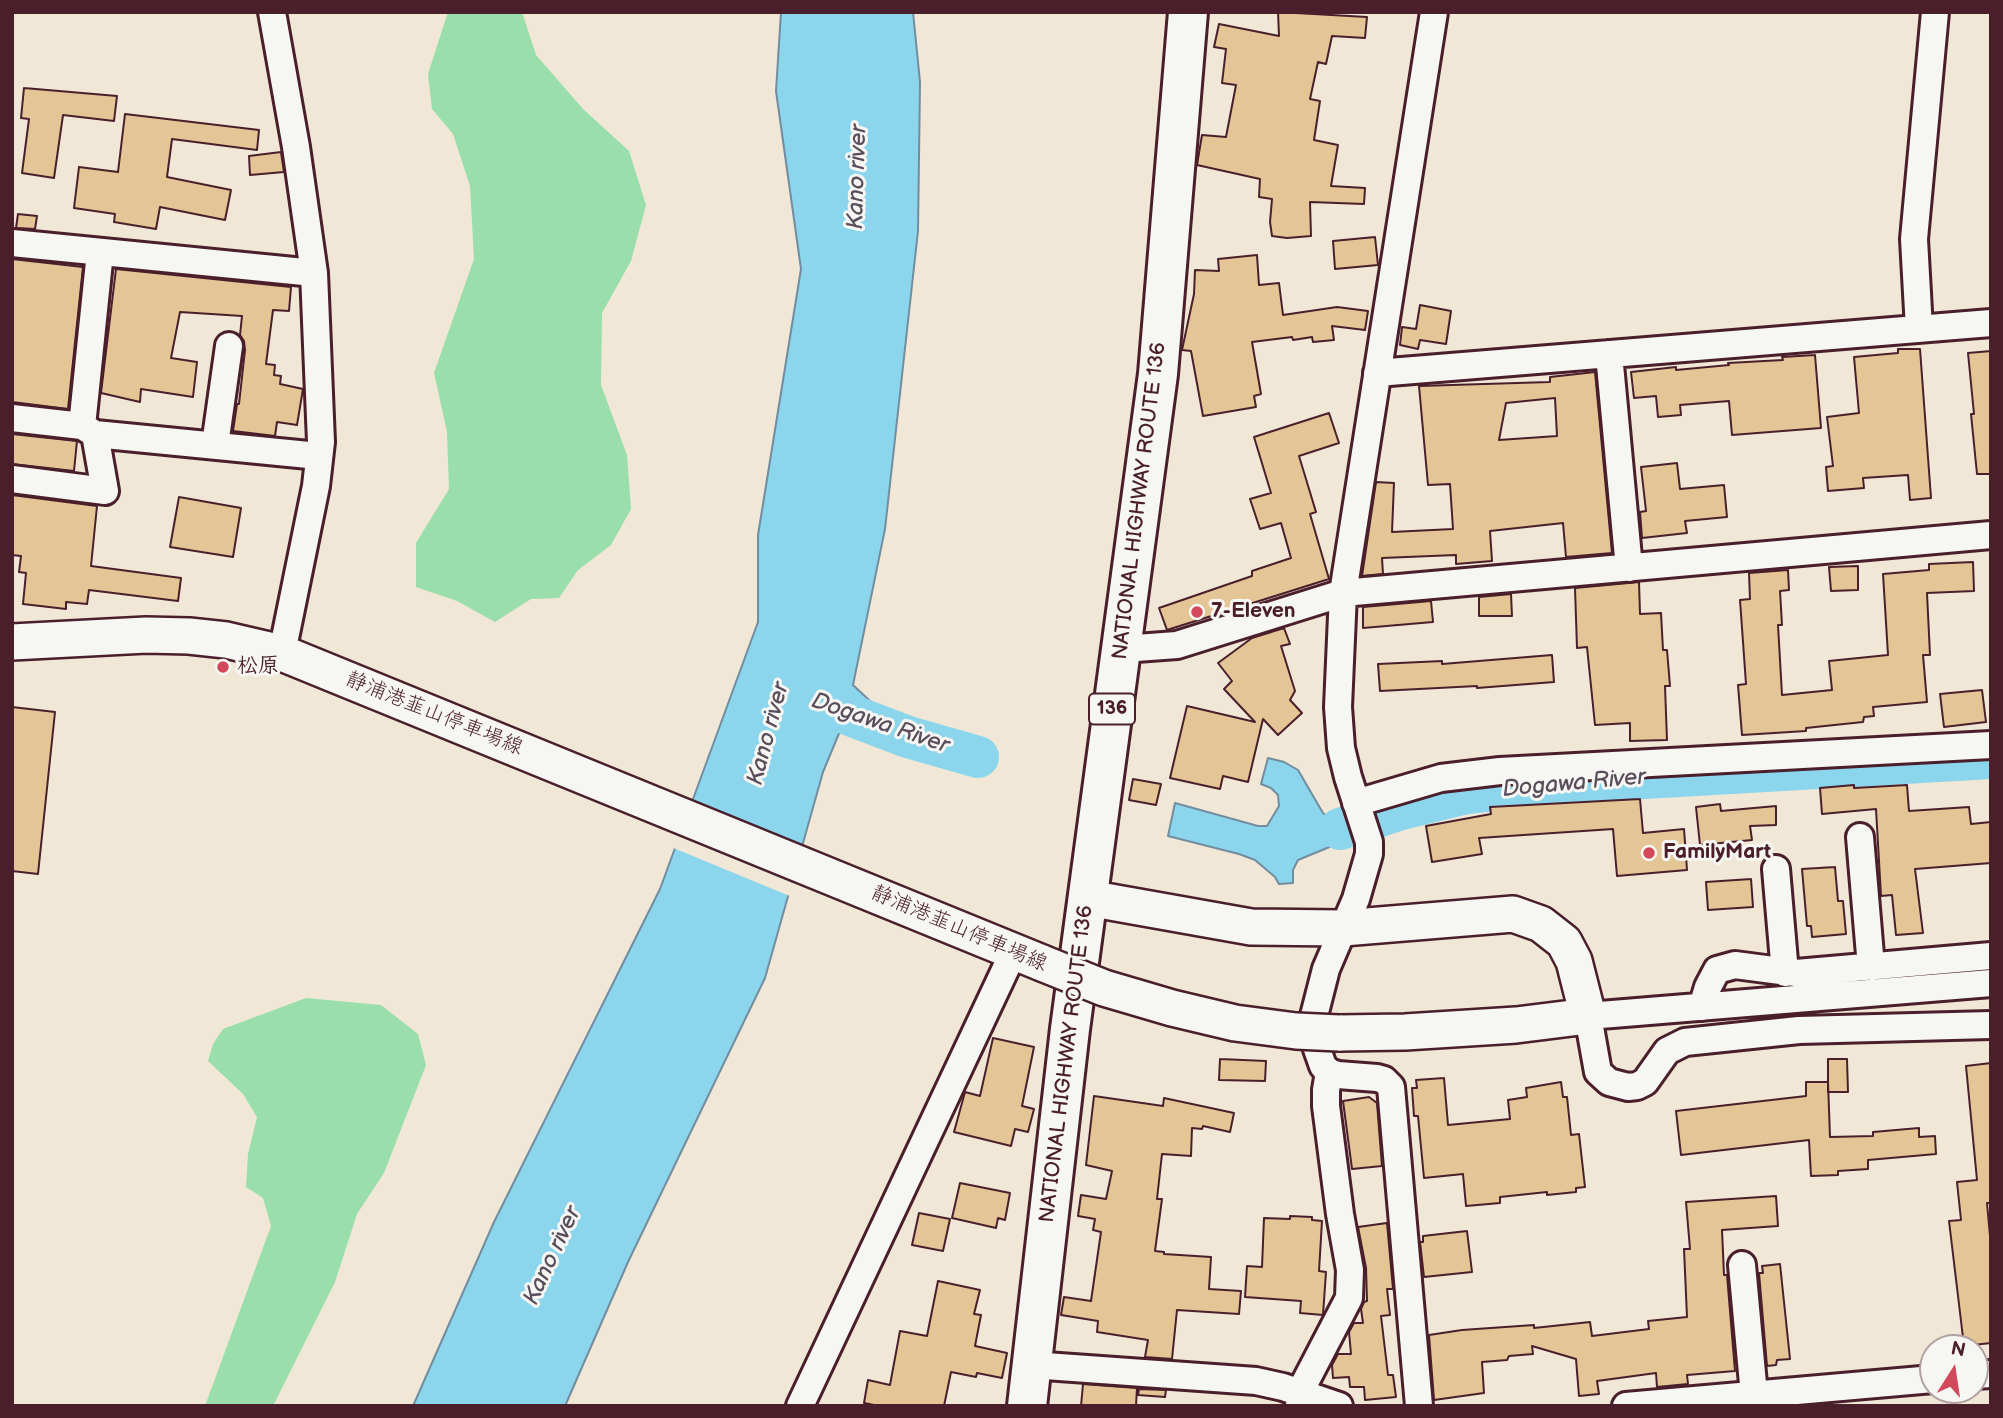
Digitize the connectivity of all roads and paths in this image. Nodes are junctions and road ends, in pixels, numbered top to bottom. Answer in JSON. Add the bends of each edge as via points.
{"nodes":[{"id":1,"x":272,"y":12,"type":"edge"},
{"id":2,"x":1188,"y":12,"type":"edge"},
{"id":3,"x":1434,"y":12,"type":"edge"},
{"id":4,"x":1935,"y":12,"type":"edge"},
{"id":5,"x":12,"y":243,"type":"edge"},
{"id":6,"x":100,"y":252,"type":"junction"},
{"id":7,"x":314,"y":273,"type":"junction"},
{"id":8,"x":1991,"y":323,"type":"edge"},
{"id":9,"x":1919,"y":329,"type":"junction"},
{"id":10,"x":229,"y":346,"type":"dead end"},
{"id":11,"x":1609,"y":354,"type":"junction"},
{"id":12,"x":1377,"y":373,"type":"junction"},
{"id":13,"x":12,"y":418,"type":"edge"},
{"id":14,"x":88,"y":430,"type":"junction"},
{"id":15,"x":215,"y":445,"type":"junction"},
{"id":16,"x":319,"y":456,"type":"junction"},
{"id":17,"x":12,"y":479,"type":"edge"},
{"id":18,"x":1991,"y":535,"type":"edge"},
{"id":19,"x":1629,"y":568,"type":"junction"},
{"id":20,"x":1343,"y":593,"type":"junction"},
{"id":21,"x":12,"y":642,"type":"edge"},
{"id":22,"x":1122,"y":649,"type":"junction"},
{"id":23,"x":296,"y":658,"type":"junction"},
{"id":24,"x":1991,"y":745,"type":"edge"},
{"id":25,"x":1357,"y":805,"type":"junction"},
{"id":26,"x":1860,"y":837,"type":"dead end"},
{"id":27,"x":1776,"y":869,"type":"dead end"},
{"id":28,"x":1088,"y":898,"type":"junction"},
{"id":29,"x":1343,"y":928,"type":"junction"},
{"id":30,"x":1991,"y":956,"type":"edge"},
{"id":31,"x":1028,"y":957,"type":"junction"},
{"id":32,"x":1871,"y":967,"type":"junction"},
{"id":33,"x":1786,"y":972,"type":"junction"},
{"id":34,"x":1991,"y":983,"type":"edge"},
{"id":35,"x":1702,"y":1007,"type":"junction"},
{"id":36,"x":1588,"y":1016,"type":"junction"},
{"id":37,"x":1991,"y":1025,"type":"edge"},
{"id":38,"x":1329,"y":1072,"type":"junction"},
{"id":39,"x":1742,"y":1265,"type":"dead end"},
{"id":40,"x":1031,"y":1365,"type":"junction"},
{"id":41,"x":1919,"y":1380,"type":"edge"},
{"id":42,"x":1754,"y":1395,"type":"junction"},
{"id":43,"x":1299,"y":1399,"type":"edge"},
{"id":44,"x":800,"y":1406,"type":"edge"},
{"id":45,"x":1027,"y":1406,"type":"edge"},
{"id":46,"x":1339,"y":1406,"type":"edge"},
{"id":47,"x":1419,"y":1406,"type":"edge"},
{"id":48,"x":1626,"y":1406,"type":"edge"}],
"edges":[{"from":1,"to":7,"type":"street"},
{"from":2,"to":22,"type":"highway","name":"NATIONAL HIGHWAY ROUTE 136","number":"136","via":[[1158,374]]},
{"from":3,"to":12,"type":"street"},
{"from":4,"to":9,"type":"street","via":[[1914,239]]},
{"from":5,"to":6,"type":"street"},
{"from":6,"to":7,"type":"street"},
{"from":6,"to":14,"type":"street"},
{"from":7,"to":16,"type":"street"},
{"from":8,"to":9,"type":"street"},
{"from":9,"to":11,"type":"street"},
{"from":10,"to":15,"type":"street"},
{"from":11,"to":12,"type":"street"},
{"from":11,"to":19,"type":"street"},
{"from":12,"to":20,"type":"street"},
{"from":13,"to":14,"type":"street"},
{"from":14,"to":15,"type":"street"},
{"from":14,"to":17,"type":"street","via":[[105,491]]},
{"from":15,"to":16,"type":"street"},
{"from":16,"to":23,"type":"street"},
{"from":18,"to":19,"type":"street"},
{"from":19,"to":20,"type":"street"},
{"from":20,"to":22,"type":"street","via":[[1177,645]]},
{"from":20,"to":25,"type":"street","via":[[1338,707],[1341,748]]},
{"from":21,"to":23,"type":"main road","name":"静浦港韮山停車場線","via":[[189,636],[226,640]]},
{"from":22,"to":28,"type":"highway","name":"NATIONAL HIGHWAY ROUTE 136","number":"136"},
{"from":23,"to":31,"type":"main road","name":"静浦港韮山停車場線"},
{"from":24,"to":25,"type":"street","via":[[1500,771],[1441,778]]},
{"from":25,"to":29,"type":"street","via":[[1369,854]]},
{"from":26,"to":32,"type":"street"},
{"from":27,"to":33,"type":"street"},
{"from":28,"to":29,"type":"main road","via":[[1251,927]]},
{"from":28,"to":40,"type":"highway","name":"NATIONAL HIGHWAY ROUTE 136","number":"136"},
{"from":29,"to":36,"type":"main road","via":[[1502,914],[1524,917],[1564,942],[1574,961]]},
{"from":29,"to":38,"type":"street","via":[[1314,1016],[1317,1049]]},
{"from":30,"to":32,"type":"street"},
{"from":31,"to":36,"type":"main road","name":"静浦港韮山停車場線","bridge":true,"via":[[1104,988],[1210,1017],[1296,1031],[1405,1032]]},
{"from":31,"to":44,"type":"street"},
{"from":32,"to":33,"type":"street"},
{"from":33,"to":35,"type":"street","via":[[1735,965],[1717,970]]},
{"from":34,"to":35,"type":"street"},
{"from":35,"to":36,"type":"street"},
{"from":36,"to":37,"type":"street","via":[[1598,1072],[1609,1082],[1628,1087],[1645,1082],[1667,1051],[1685,1042],[1799,1030]]},
{"from":38,"to":43,"type":"street","via":[[1326,1106],[1350,1270],[1349,1298]]},
{"from":38,"to":47,"type":"street","via":[[1377,1078],[1391,1087]]},
{"from":39,"to":42,"type":"street"},
{"from":40,"to":43,"type":"street","via":[[1256,1381]]},
{"from":40,"to":45,"type":"highway","name":"NATIONAL HIGHWAY ROUTE 136","number":"136"},
{"from":41,"to":42,"type":"street"},
{"from":42,"to":48,"type":"street"},
{"from":43,"to":46,"type":"street"}]}
